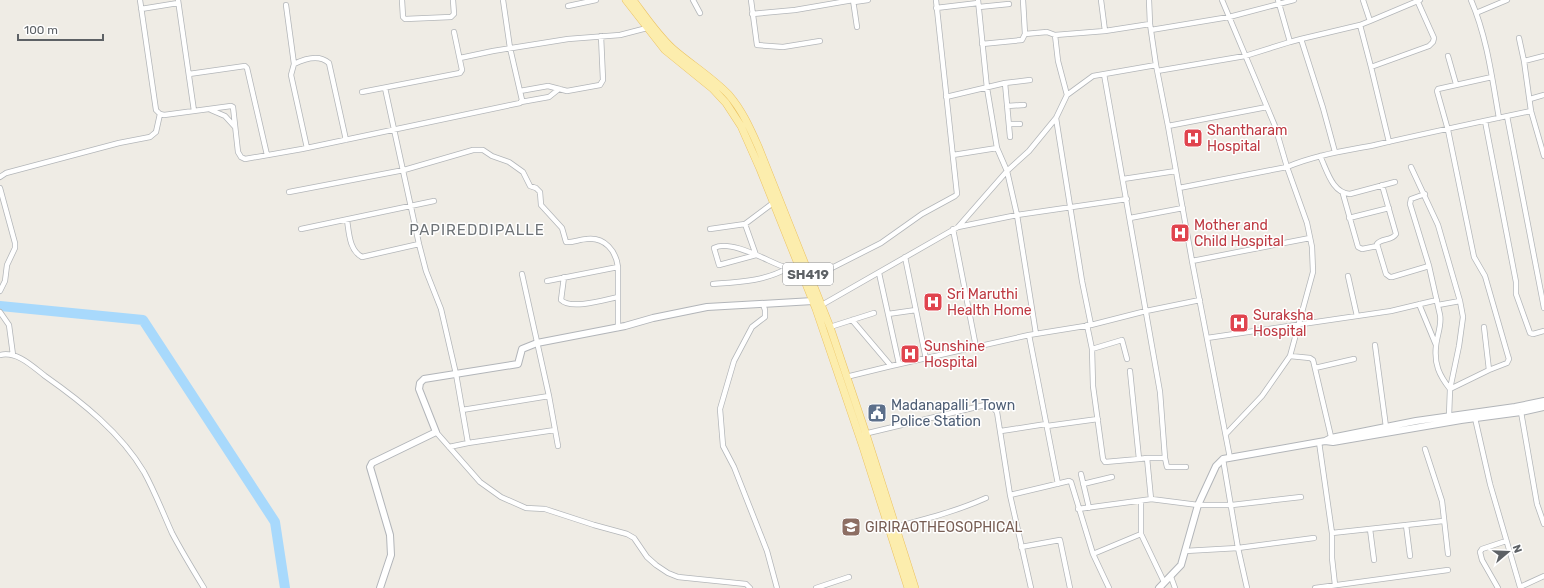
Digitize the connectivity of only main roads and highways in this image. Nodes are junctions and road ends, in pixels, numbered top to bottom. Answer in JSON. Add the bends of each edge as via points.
{"nodes":[{"id":1,"x":626,"y":0,"type":"edge"},
{"id":2,"x":633,"y":0,"type":"edge"},
{"id":3,"x":813,"y":301,"type":"junction"},
{"id":4,"x":818,"y":307,"type":"junction"},
{"id":5,"x":1544,"y":401,"type":"edge"},
{"id":6,"x":1544,"y":407,"type":"edge"},
{"id":7,"x":1417,"y":425,"type":"junction"},
{"id":8,"x":862,"y":435,"type":"junction"},
{"id":9,"x":1332,"y":440,"type":"junction"},
{"id":10,"x":380,"y":588,"type":"edge"},
{"id":11,"x":908,"y":588,"type":"edge"},
{"id":12,"x":915,"y":588,"type":"edge"},
{"id":13,"x":1159,"y":588,"type":"edge"}],
"edges":[{"from":1,"to":3,"type":"main road","number":"SH419","via":[[665,50],[713,89],[735,115],[757,162]]},
{"from":2,"to":4,"type":"main road","number":"SH419","via":[[662,37],[718,84],[742,112],[810,279]]},
{"from":3,"to":4,"type":"main road","number":"SH419"},
{"from":3,"to":10,"type":"main road","via":[[707,307],[618,328],[537,343],[522,349],[518,364],[424,379],[419,389],[436,432],[370,467],[391,546],[391,555]]},
{"from":4,"to":8,"type":"main road","number":"SH419","via":[[839,379]]},
{"from":4,"to":8,"type":"main road","number":"SH419","via":[[830,327],[847,377]]},
{"from":5,"to":7,"type":"main road","via":[[1449,416]]},
{"from":6,"to":7,"type":"main road"},
{"from":7,"to":9,"type":"main road"},
{"from":7,"to":9,"type":"main road","via":[[1386,428]]},
{"from":8,"to":11,"type":"main road","number":"SH419"},
{"from":8,"to":12,"type":"main road","number":"SH419","via":[[896,527]]},
{"from":9,"to":13,"type":"main road","via":[[1223,459],[1216,466],[1198,505],[1181,565]]}]}
